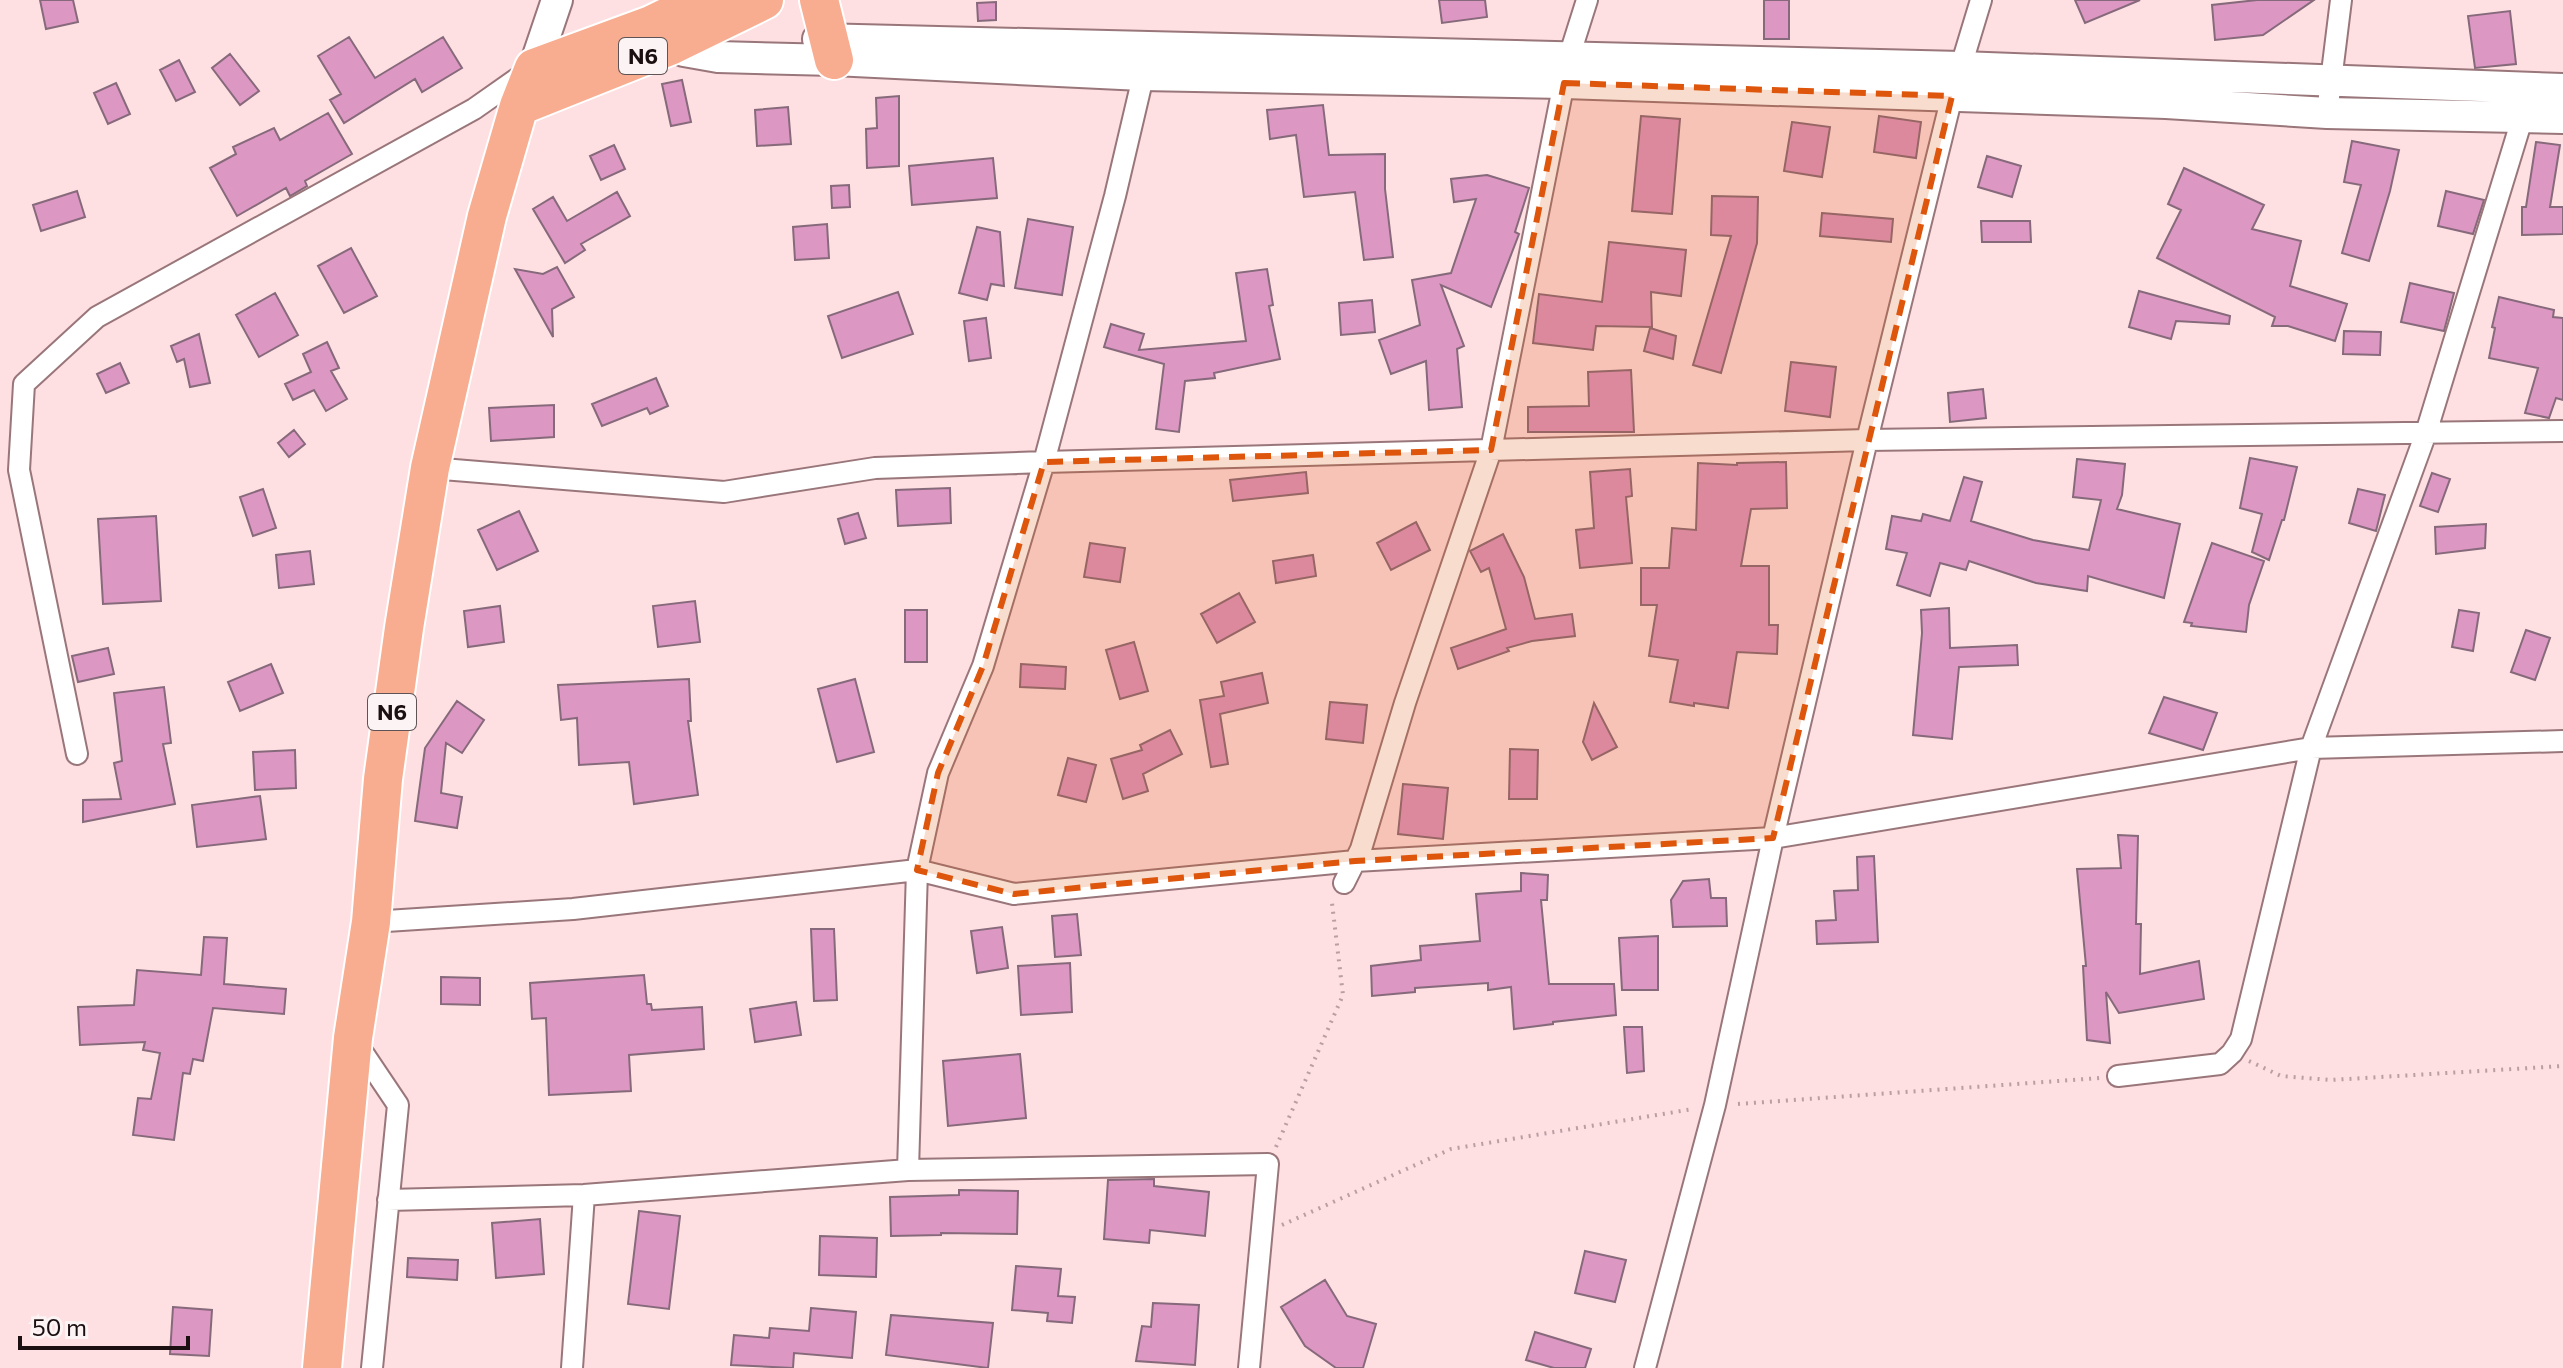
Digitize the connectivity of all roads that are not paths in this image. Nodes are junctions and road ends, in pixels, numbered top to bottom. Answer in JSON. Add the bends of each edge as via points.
{"nodes":[{"id":1,"x":557,"y":0,"type":"edge"},
{"id":2,"x":764,"y":0,"type":"edge"},
{"id":3,"x":819,"y":0,"type":"edge"},
{"id":4,"x":1587,"y":0,"type":"edge"},
{"id":5,"x":1981,"y":0,"type":"edge"},
{"id":6,"x":2341,"y":0,"type":"edge"},
{"id":7,"x":679,"y":23,"type":"edge"},
{"id":8,"x":831,"y":50,"type":"junction"},
{"id":9,"x":1146,"y":62,"type":"junction"},
{"id":10,"x":534,"y":68,"type":"junction"},
{"id":11,"x":1566,"y":70,"type":"junction"},
{"id":12,"x":1956,"y":82,"type":"junction"},
{"id":13,"x":2332,"y":82,"type":"junction"},
{"id":14,"x":2563,"y":89,"type":"edge"},
{"id":15,"x":2527,"y":102,"type":"junction"},
{"id":16,"x":519,"y":106,"type":"junction"},
{"id":17,"x":474,"y":109,"type":"junction"},
{"id":18,"x":2327,"y":113,"type":"junction"},
{"id":19,"x":2563,"y":118,"type":"edge"},
{"id":20,"x":2563,"y":431,"type":"edge"},
{"id":21,"x":2426,"y":433,"type":"junction"},
{"id":22,"x":1867,"y":440,"type":"junction"},
{"id":23,"x":1491,"y":450,"type":"junction"},
{"id":24,"x":1044,"y":462,"type":"junction"},
{"id":25,"x":430,"y":468,"type":"junction"},
{"id":26,"x":2563,"y":741,"type":"edge"},
{"id":27,"x":2311,"y":748,"type":"junction"},
{"id":28,"x":77,"y":754,"type":"dead end"},
{"id":29,"x":1773,"y":838,"type":"junction"},
{"id":30,"x":1355,"y":861,"type":"junction"},
{"id":31,"x":917,"y":870,"type":"junction"},
{"id":32,"x":1344,"y":883,"type":"road end"},
{"id":33,"x":371,"y":922,"type":"junction"},
{"id":34,"x":353,"y":1038,"type":"junction"},
{"id":35,"x":2118,"y":1076,"type":"road end"},
{"id":36,"x":908,"y":1170,"type":"junction"},
{"id":37,"x":584,"y":1195,"type":"junction"},
{"id":38,"x":388,"y":1200,"type":"junction"},
{"id":39,"x":322,"y":1368,"type":"edge"},
{"id":40,"x":372,"y":1368,"type":"edge"},
{"id":41,"x":572,"y":1368,"type":"edge"},
{"id":42,"x":1249,"y":1368,"type":"edge"},
{"id":43,"x":1645,"y":1368,"type":"edge"}],
"edges":[{"from":1,"to":10,"type":"main road"},
{"from":2,"to":7,"type":"highway","number":"N6"},
{"from":3,"to":8,"type":"highway"},
{"from":4,"to":11,"type":"street"},
{"from":5,"to":12,"type":"street"},
{"from":6,"to":13,"type":"street"},
{"from":7,"to":8,"type":"main road","via":[[704,56]]},
{"from":7,"to":10,"type":"highway","number":"N6"},
{"from":7,"to":16,"type":"highway","number":"N6"},
{"from":8,"to":9,"type":"main road"},
{"from":9,"to":11,"type":"main road"},
{"from":9,"to":24,"type":"street"},
{"from":10,"to":16,"type":"highway","number":"N6"},
{"from":10,"to":17,"type":"street"},
{"from":11,"to":12,"type":"main road"},
{"from":11,"to":23,"type":"street"},
{"from":12,"to":13,"type":"main road"},
{"from":12,"to":18,"type":"main road"},
{"from":12,"to":22,"type":"street"},
{"from":13,"to":15,"type":"main road"},
{"from":13,"to":18,"type":"street"},
{"from":14,"to":15,"type":"main road"},
{"from":15,"to":18,"type":"main road"},
{"from":15,"to":19,"type":"main road"},
{"from":15,"to":21,"type":"street"},
{"from":16,"to":17,"type":"street"},
{"from":16,"to":25,"type":"highway","number":"N6","via":[[487,216]]},
{"from":17,"to":28,"type":"street","via":[[97,317],[24,384],[19,470]]},
{"from":20,"to":21,"type":"street"},
{"from":21,"to":22,"type":"street"},
{"from":21,"to":27,"type":"street"},
{"from":22,"to":23,"type":"street"},
{"from":22,"to":29,"type":"street"},
{"from":23,"to":24,"type":"street"},
{"from":23,"to":30,"type":"street"},
{"from":24,"to":25,"type":"street","via":[[875,468],[724,492]]},
{"from":24,"to":31,"type":"street","via":[[983,666],[938,773]]},
{"from":25,"to":33,"type":"highway","number":"N6","via":[[383,779]]},
{"from":26,"to":27,"type":"street"},
{"from":27,"to":29,"type":"street"},
{"from":27,"to":35,"type":"street","via":[[2241,1039],[2220,1064]]},
{"from":29,"to":30,"type":"street"},
{"from":29,"to":43,"type":"street","via":[[1715,1105]]},
{"from":30,"to":31,"type":"street","via":[[1014,894]]},
{"from":30,"to":32,"type":"street"},
{"from":31,"to":33,"type":"street","via":[[573,909]]},
{"from":31,"to":36,"type":"street"},
{"from":33,"to":34,"type":"highway","number":"N6"},
{"from":34,"to":38,"type":"street","via":[[398,1105]]},
{"from":34,"to":39,"type":"highway","number":"N6"},
{"from":36,"to":37,"type":"street"},
{"from":36,"to":42,"type":"street","via":[[1268,1164]]},
{"from":37,"to":38,"type":"street"},
{"from":37,"to":41,"type":"street"},
{"from":38,"to":40,"type":"street"}]}
